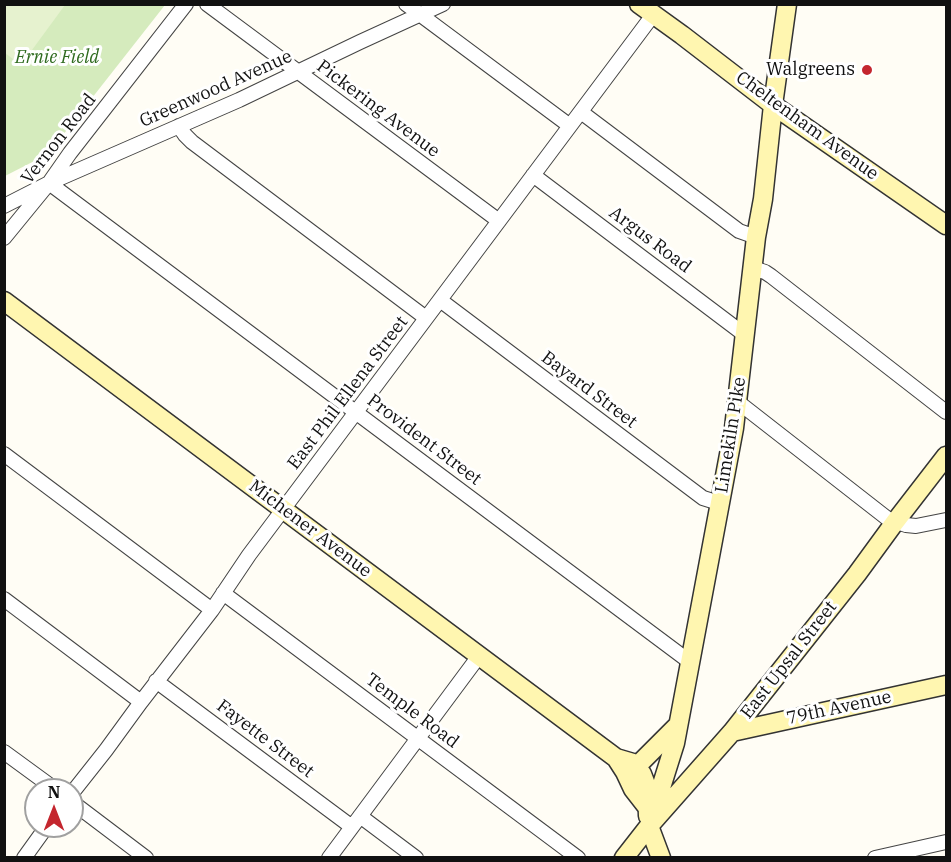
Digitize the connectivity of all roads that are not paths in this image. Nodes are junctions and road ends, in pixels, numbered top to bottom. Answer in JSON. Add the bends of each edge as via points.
{"nodes":[{"id":1,"x":186,"y":4,"type":"edge"},
{"id":2,"x":207,"y":4,"type":"edge"},
{"id":3,"x":406,"y":4,"type":"edge"},
{"id":4,"x":443,"y":4,"type":"edge"},
{"id":5,"x":787,"y":4,"type":"edge"},
{"id":6,"x":646,"y":10,"type":"edge"},
{"id":7,"x":420,"y":15,"type":"junction"},
{"id":8,"x":297,"y":72,"type":"junction"},
{"id":9,"x":773,"y":105,"type":"junction"},
{"id":10,"x":581,"y":112,"type":"junction"},
{"id":11,"x":179,"y":126,"type":"junction"},
{"id":12,"x":570,"y":126,"type":"junction"},
{"id":13,"x":533,"y":175,"type":"junction"},
{"id":14,"x":49,"y":183,"type":"junction"},
{"id":15,"x":4,"y":206,"type":"edge"},
{"id":16,"x":498,"y":221,"type":"junction"},
{"id":17,"x":946,"y":225,"type":"edge"},
{"id":18,"x":756,"y":237,"type":"junction"},
{"id":19,"x":4,"y":238,"type":"edge"},
{"id":20,"x":753,"y":268,"type":"junction"},
{"id":21,"x":440,"y":300,"type":"junction"},
{"id":22,"x":4,"y":301,"type":"edge"},
{"id":23,"x":426,"y":318,"type":"junction"},
{"id":24,"x":745,"y":335,"type":"junction"},
{"id":25,"x":738,"y":402,"type":"junction"},
{"id":26,"x":356,"y":412,"type":"junction"},
{"id":27,"x":946,"y":412,"type":"edge"},
{"id":28,"x":4,"y":454,"type":"edge"},
{"id":29,"x":946,"y":456,"type":"edge"},
{"id":30,"x":719,"y":503,"type":"junction"},
{"id":31,"x":284,"y":509,"type":"junction"},
{"id":32,"x":946,"y":520,"type":"edge"},
{"id":33,"x":895,"y":522,"type":"junction"},
{"id":34,"x":223,"y":593,"type":"junction"},
{"id":35,"x":4,"y":600,"type":"edge"},
{"id":36,"x":212,"y":610,"type":"junction"},
{"id":37,"x":479,"y":656,"type":"junction"},
{"id":38,"x":690,"y":662,"type":"junction"},
{"id":39,"x":156,"y":681,"type":"junction"},
{"id":40,"x":946,"y":685,"type":"edge"},
{"id":41,"x":141,"y":702,"type":"junction"},
{"id":42,"x":678,"y":725,"type":"junction"},
{"id":43,"x":732,"y":732,"type":"junction"},
{"id":44,"x":418,"y":738,"type":"junction"},
{"id":45,"x":4,"y":752,"type":"edge"},
{"id":46,"x":616,"y":758,"type":"junction"},
{"id":47,"x":636,"y":767,"type":"junction"},
{"id":48,"x":40,"y":778,"type":"edge"},
{"id":49,"x":84,"y":778,"type":"edge"},
{"id":50,"x":647,"y":807,"type":"junction"},
{"id":51,"x":84,"y":811,"type":"edge"},
{"id":52,"x":356,"y":821,"type":"junction"},
{"id":53,"x":649,"y":826,"type":"junction"},
{"id":54,"x":38,"y":838,"type":"edge"},
{"id":55,"x":946,"y":842,"type":"edge"},
{"id":56,"x":24,"y":858,"type":"edge"},
{"id":57,"x":146,"y":858,"type":"edge"},
{"id":58,"x":329,"y":858,"type":"edge"},
{"id":59,"x":416,"y":858,"type":"edge"},
{"id":60,"x":578,"y":858,"type":"edge"},
{"id":61,"x":624,"y":858,"type":"edge"},
{"id":62,"x":660,"y":858,"type":"edge"},
{"id":63,"x":875,"y":858,"type":"edge"}],
"edges":[{"from":1,"to":14,"type":"street","name":"Vernon Road"},
{"from":2,"to":8,"type":"street","name":"Pickering Avenue"},
{"from":3,"to":7,"type":"street"},
{"from":4,"to":7,"type":"street","name":"Greenwood Avenue"},
{"from":5,"to":9,"type":"street","name":"Limekiln Pike"},
{"from":6,"to":9,"type":"street","name":"Cheltenham Avenue"},
{"from":6,"to":10,"type":"street","name":"East Phil Ellena Street"},
{"from":7,"to":8,"type":"street","name":"Greenwood Avenue"},
{"from":7,"to":12,"type":"street"},
{"from":8,"to":11,"type":"street","name":"Greenwood Avenue"},
{"from":8,"to":16,"type":"street","name":"Pickering Avenue"},
{"from":9,"to":17,"type":"street","name":"Cheltenham Avenue"},
{"from":9,"to":18,"type":"street","name":"Limekiln Pike"},
{"from":10,"to":12,"type":"street","name":"East Phil Ellena Street"},
{"from":10,"to":18,"type":"street","via":[[739,231]]},
{"from":11,"to":14,"type":"street","name":"Greenwood Avenue"},
{"from":11,"to":23,"type":"street","via":[[192,142]]},
{"from":12,"to":13,"type":"street","name":"East Phil Ellena Street"},
{"from":13,"to":16,"type":"street","name":"East Phil Ellena Street"},
{"from":13,"to":24,"type":"street","name":"Argus Road"},
{"from":14,"to":15,"type":"street","name":"Greenwood Avenue"},
{"from":14,"to":19,"type":"street","name":"Vernon Road"},
{"from":14,"to":26,"type":"street","name":"Provident Street"},
{"from":16,"to":21,"type":"street","name":"East Phil Ellena Street"},
{"from":18,"to":20,"type":"street","name":"Limekiln Pike"},
{"from":20,"to":24,"type":"street","name":"Limekiln Pike"},
{"from":20,"to":27,"type":"street","via":[[771,276]]},
{"from":21,"to":23,"type":"street","name":"East Phil Ellena Street"},
{"from":21,"to":30,"type":"street","name":"Bayard Street","via":[[703,498]]},
{"from":22,"to":31,"type":"street","name":"Michener Avenue"},
{"from":23,"to":26,"type":"street","name":"East Phil Ellena Street"},
{"from":24,"to":25,"type":"street","name":"Limekiln Pike"},
{"from":25,"to":30,"type":"street","name":"Limekiln Pike"},
{"from":25,"to":33,"type":"street"},
{"from":26,"to":31,"type":"street","name":"East Phil Ellena Street"},
{"from":26,"to":38,"type":"street","name":"Provident Street"},
{"from":28,"to":36,"type":"street"},
{"from":29,"to":33,"type":"street","name":"East Upsal Street"},
{"from":30,"to":38,"type":"street","name":"Limekiln Pike"},
{"from":31,"to":34,"type":"street","name":"East Phil Ellena Street"},
{"from":31,"to":37,"type":"street","name":"Michener Avenue"},
{"from":32,"to":33,"type":"street","via":[[916,526]]},
{"from":33,"to":43,"type":"street","name":"East Upsal Street"},
{"from":34,"to":36,"type":"street","name":"East Phil Ellena Street"},
{"from":34,"to":44,"type":"street","name":"Temple Road"},
{"from":35,"to":41,"type":"street"},
{"from":36,"to":39,"type":"street","name":"East Phil Ellena Street"},
{"from":37,"to":44,"type":"street"},
{"from":37,"to":46,"type":"street","name":"Michener Avenue"},
{"from":38,"to":42,"type":"street","name":"Limekiln Pike"},
{"from":39,"to":41,"type":"street","name":"East Phil Ellena Street"},
{"from":39,"to":52,"type":"street","name":"Fayette Street"},
{"from":40,"to":43,"type":"street","name":"79th Avenue"},
{"from":41,"to":49,"type":"street","name":"East Phil Ellena Street"},
{"from":42,"to":47,"type":"street"},
{"from":42,"to":53,"type":"street","name":"Limekiln Pike"},
{"from":43,"to":53,"type":"street","name":"East Upsal Street"},
{"from":44,"to":52,"type":"street"},
{"from":44,"to":60,"type":"street","name":"Temple Road"},
{"from":45,"to":48,"type":"street"},
{"from":46,"to":47,"type":"street","name":"Michener Avenue"},
{"from":46,"to":50,"type":"street","name":"Michener Avenue"},
{"from":47,"to":50,"type":"street","name":"Michener Avenue","via":[[647,787]]},
{"from":50,"to":53,"type":"street","name":"Michener Avenue"},
{"from":51,"to":57,"type":"street"},
{"from":52,"to":58,"type":"street"},
{"from":52,"to":59,"type":"street","name":"Fayette Street"},
{"from":53,"to":61,"type":"street","name":"East Upsal Street"},
{"from":53,"to":62,"type":"street"},
{"from":54,"to":56,"type":"street"},
{"from":55,"to":63,"type":"street"}]}
